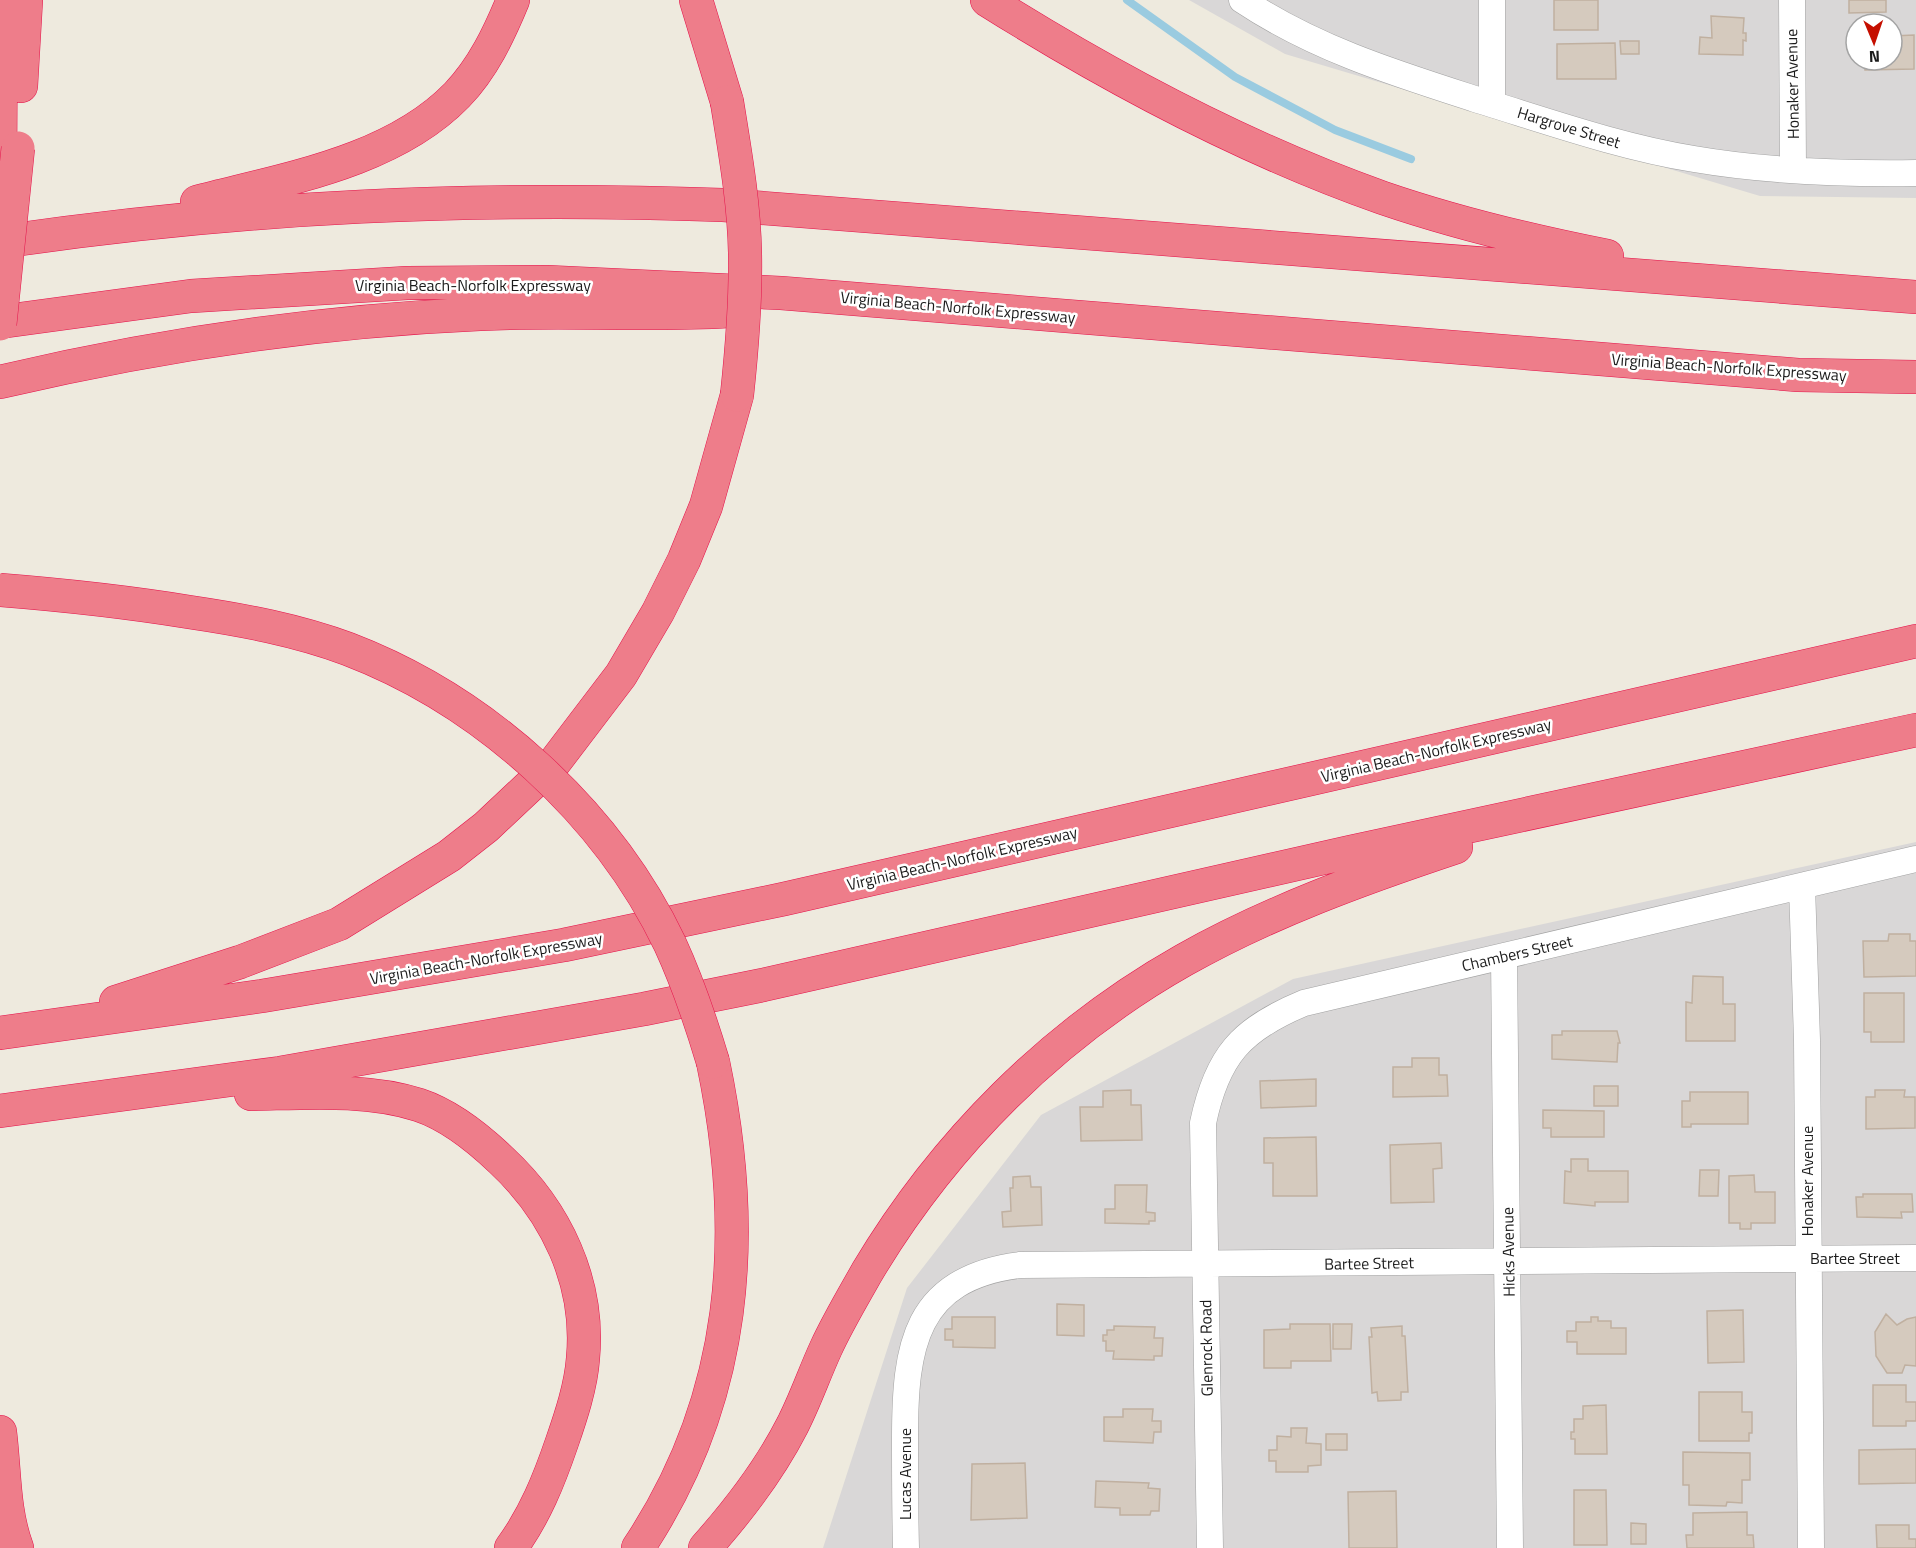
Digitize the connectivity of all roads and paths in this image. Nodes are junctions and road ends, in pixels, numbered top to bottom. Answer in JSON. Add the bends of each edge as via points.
{"nodes":[{"id":1,"x":1,"y":0,"type":"edge"},
{"id":2,"x":26,"y":0,"type":"edge"},
{"id":3,"x":513,"y":0,"type":"edge"},
{"id":4,"x":696,"y":0,"type":"edge"},
{"id":5,"x":987,"y":0,"type":"edge"},
{"id":6,"x":1242,"y":0,"type":"edge"},
{"id":7,"x":1491,"y":0,"type":"edge"},
{"id":8,"x":1791,"y":0,"type":"edge"},
{"id":9,"x":1492,"y":104,"type":"junction"},
{"id":10,"x":9,"y":149,"type":"edge"},
{"id":11,"x":1793,"y":168,"type":"junction"},
{"id":12,"x":1916,"y":173,"type":"edge"},
{"id":13,"x":0,"y":193,"type":"edge"},
{"id":14,"x":82,"y":230,"type":"junction"},
{"id":15,"x":0,"y":242,"type":"edge"},
{"id":16,"x":1759,"y":286,"type":"junction"},
{"id":17,"x":1916,"y":297,"type":"edge"},
{"id":18,"x":881,"y":302,"type":"junction"},
{"id":19,"x":0,"y":323,"type":"edge"},
{"id":20,"x":1916,"y":377,"type":"edge"},
{"id":21,"x":0,"y":382,"type":"edge"},
{"id":22,"x":0,"y":590,"type":"edge"},
{"id":23,"x":1916,"y":641,"type":"edge"},
{"id":24,"x":1916,"y":730,"type":"edge"},
{"id":25,"x":1605,"y":797,"type":"junction"},
{"id":26,"x":1916,"y":859,"type":"edge"},
{"id":27,"x":1803,"y":886,"type":"junction"},
{"id":28,"x":1504,"y":956,"type":"junction"},
{"id":29,"x":32,"y":1029,"type":"junction"},
{"id":30,"x":0,"y":1033,"type":"edge"},
{"id":31,"x":61,"y":1104,"type":"junction"},
{"id":32,"x":0,"y":1111,"type":"edge"},
{"id":33,"x":1203,"y":1148,"type":"joint"},
{"id":34,"x":1807,"y":1257,"type":"junction"},
{"id":35,"x":1916,"y":1258,"type":"edge"},
{"id":36,"x":1508,"y":1261,"type":"junction"},
{"id":37,"x":1204,"y":1265,"type":"junction"},
{"id":38,"x":905,"y":1399,"type":"joint"},
{"id":39,"x":0,"y":1432,"type":"edge"},
{"id":40,"x":17,"y":1548,"type":"edge"},
{"id":41,"x":511,"y":1548,"type":"edge"},
{"id":42,"x":638,"y":1548,"type":"edge"},
{"id":43,"x":705,"y":1548,"type":"edge"},
{"id":44,"x":906,"y":1548,"type":"edge"},
{"id":45,"x":1210,"y":1548,"type":"edge"},
{"id":46,"x":1510,"y":1548,"type":"edge"},
{"id":47,"x":1811,"y":1548,"type":"edge"}],
"edges":[{"from":1,"to":10,"type":"highway"},
{"from":2,"to":10,"type":"highway"},
{"from":3,"to":14,"type":"highway","via":[[484,59],[458,94],[431,119],[399,139],[329,166]]},
{"from":4,"to":29,"type":"highway","bridge":true,"via":[[727,102],[740,184],[745,253],[744,332],[737,395],[705,506],[684,560],[621,675],[554,763],[486,827],[449,856],[339,924],[240,962]]},
{"from":5,"to":16,"type":"highway","via":[[1073,55],[1269,153],[1384,198],[1500,232]]},
{"from":6,"to":9,"type":"street","name":"Hargrove Street","via":[[1274,21],[1334,50]]},
{"from":7,"to":9,"type":"street"},
{"from":8,"to":11,"type":"street","name":"Honaker Avenue"},
{"from":9,"to":11,"type":"street","name":"Hargrove Street","via":[[1627,145],[1695,159]]},
{"from":10,"to":13,"type":"highway"},
{"from":10,"to":19,"type":"highway","bridge":true},
{"from":11,"to":12,"type":"street","name":"Hargrove Street"},
{"from":14,"to":15,"type":"highway"},
{"from":14,"to":16,"type":"highway","via":[[317,207],[454,201],[617,201],[723,205]]},
{"from":16,"to":17,"type":"highway"},
{"from":18,"to":19,"type":"highway","name":"Virginia Beach-Norfolk Expressway","via":[[559,282],[407,283],[191,296]]},
{"from":18,"to":20,"type":"highway","name":"Virginia Beach-Norfolk Expressway","via":[[1798,375]]},
{"from":18,"to":21,"type":"highway","via":[[724,311],[481,314],[364,322],[160,350]]},
{"from":22,"to":42,"type":"highway","bridge":true,"via":[[152,606],[282,629],[346,648],[399,671],[453,701],[501,737],[556,787],[599,834],[637,886],[674,954],[713,1062],[726,1127],[734,1246],[717,1369],[702,1417],[679,1474]]},
{"from":23,"to":29,"type":"highway","name":"Virginia Beach-Norfolk Expressway","via":[[795,897],[564,945],[262,996]]},
{"from":24,"to":25,"type":"highway"},
{"from":25,"to":31,"type":"highway","via":[[644,1009],[407,1052]]},
{"from":25,"to":43,"type":"highway","via":[[1378,873],[1245,929],[1139,988],[1060,1045],[1004,1095],[918,1194],[867,1272],[765,1473]]},
{"from":26,"to":27,"type":"street","name":"Chambers Street"},
{"from":27,"to":28,"type":"street","name":"Chambers Street"},
{"from":27,"to":34,"type":"street","name":"Honaker Avenue"},
{"from":28,"to":33,"type":"street","name":"Chambers Street","via":[[1304,1003],[1274,1016],[1246,1034],[1224,1062],[1209,1094]]},
{"from":28,"to":36,"type":"street","name":"Hicks Avenue"},
{"from":29,"to":30,"type":"highway","name":"Virginia Beach-Norfolk Expressway"},
{"from":31,"to":32,"type":"highway"},
{"from":31,"to":41,"type":"highway","via":[[226,1094],[382,1096],[420,1105],[449,1119],[484,1143],[517,1174],[546,1210],[567,1252],[581,1303],[584,1344],[570,1418],[546,1488]]},
{"from":33,"to":37,"type":"street","name":"Glenrock Road"},
{"from":34,"to":35,"type":"street","name":"Bartee Street"},
{"from":34,"to":36,"type":"street","name":"Bartee Street"},
{"from":34,"to":47,"type":"street","name":"Honaker Avenue"},
{"from":36,"to":37,"type":"street","name":"Bartee Street"},
{"from":36,"to":46,"type":"street","name":"Hicks Avenue"},
{"from":37,"to":38,"type":"street","name":"Bartee Street","via":[[1020,1265],[994,1268],[969,1277],[947,1291],[921,1324],[910,1353]]},
{"from":37,"to":45,"type":"street","name":"Glenrock Road"},
{"from":38,"to":44,"type":"street","name":"Lucas Avenue"},
{"from":39,"to":40,"type":"highway","via":[[9,1528]]}]}
